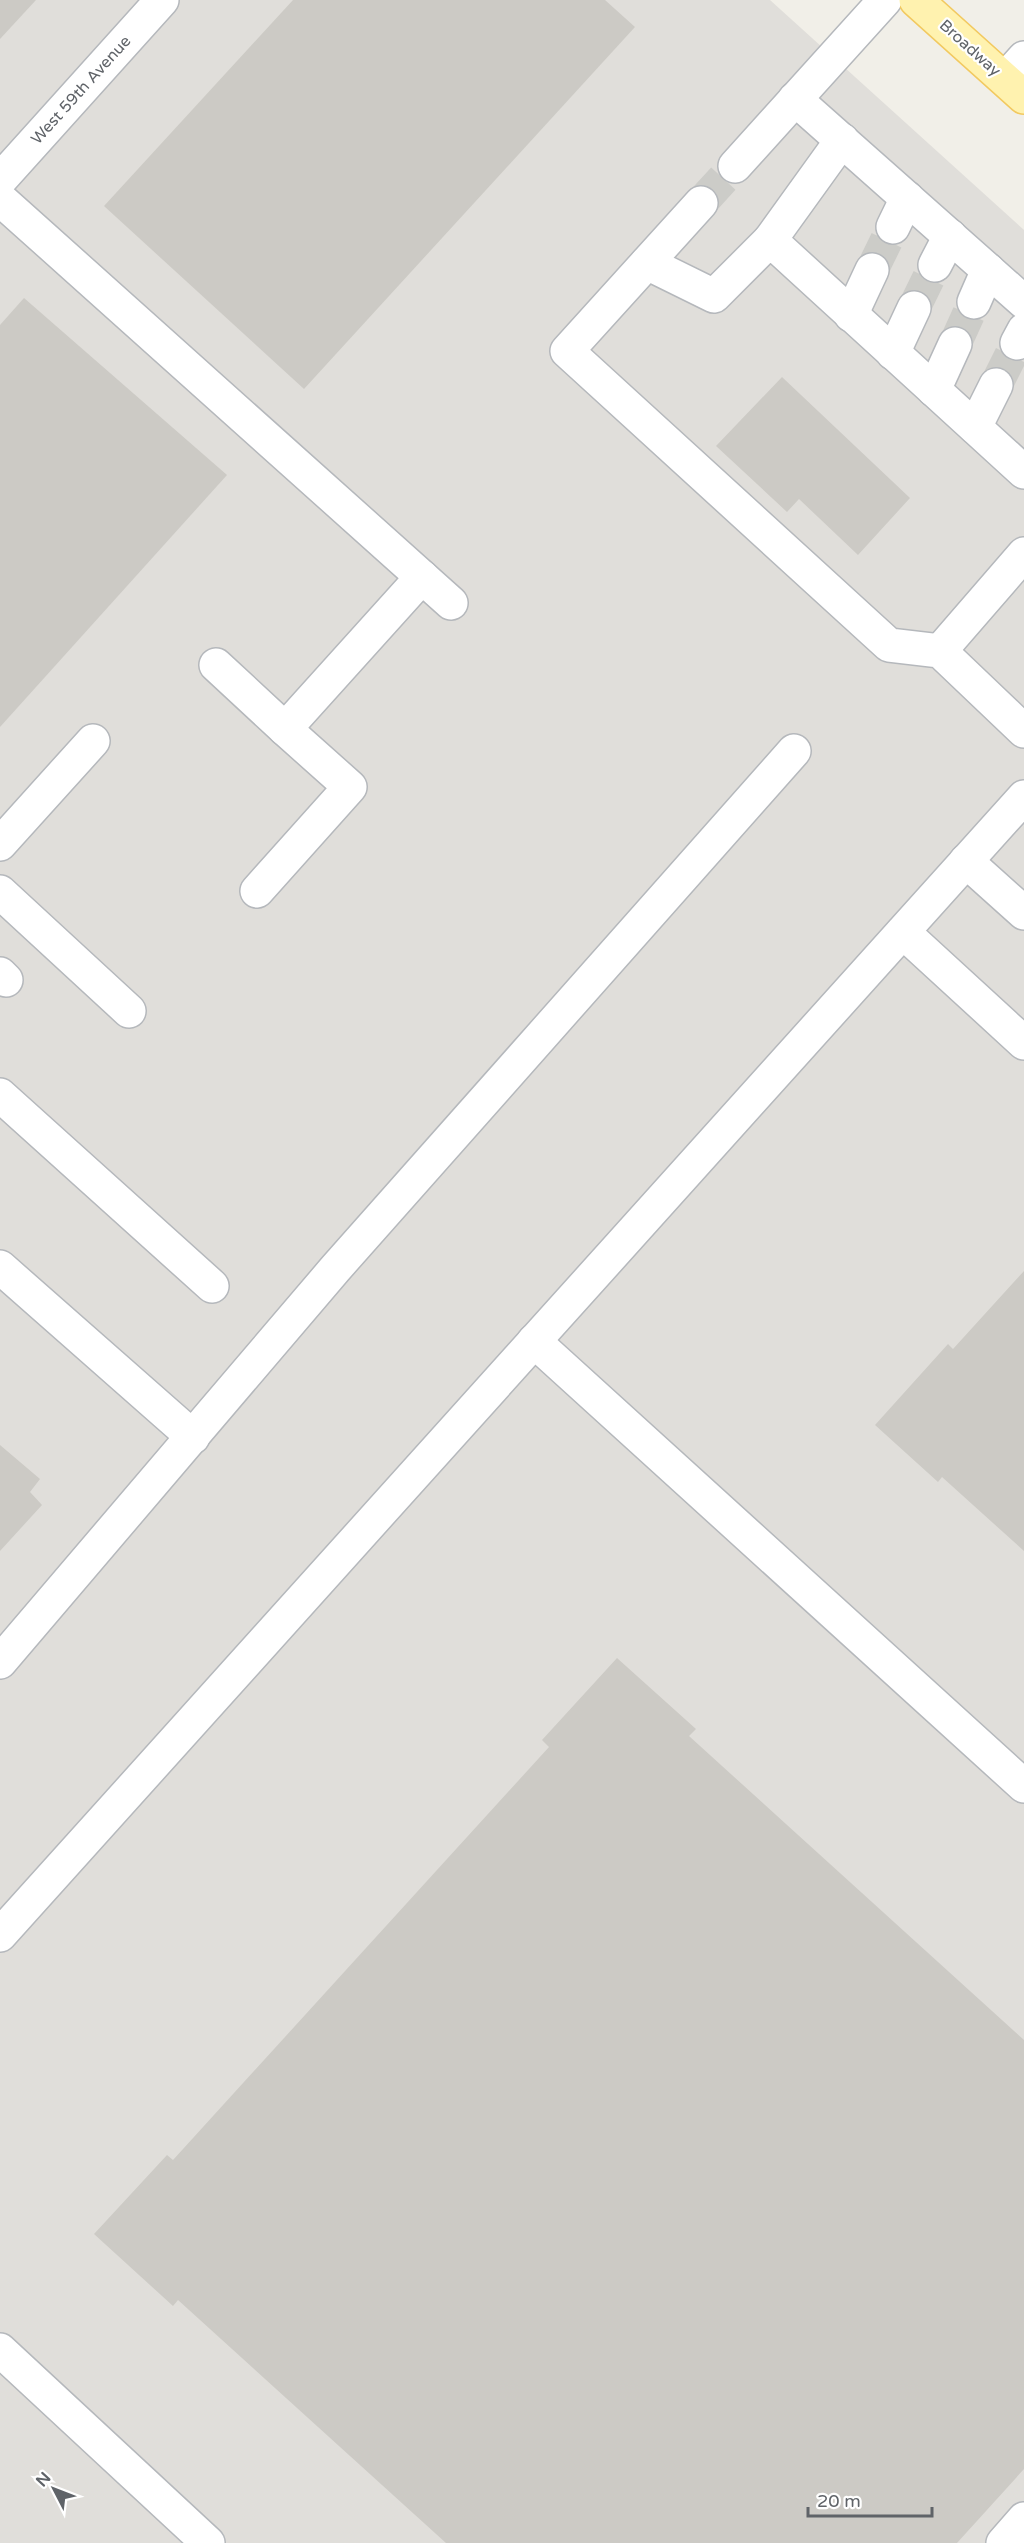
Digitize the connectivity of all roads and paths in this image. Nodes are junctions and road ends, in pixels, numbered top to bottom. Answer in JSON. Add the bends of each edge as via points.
{"nodes":[{"id":1,"x":162,"y":0,"type":"edge"},
{"id":2,"x":885,"y":0,"type":"edge"},
{"id":3,"x":916,"y":0,"type":"edge"},
{"id":4,"x":1018,"y":78,"type":"edge"},
{"id":5,"x":795,"y":99,"type":"junction"},
{"id":6,"x":842,"y":140,"type":"junction"},
{"id":7,"x":735,"y":166,"type":"tunnel mouth"},
{"id":8,"x":0,"y":180,"type":"edge"},
{"id":9,"x":0,"y":199,"type":"edge"},
{"id":10,"x":700,"y":203,"type":"tunnel mouth"},
{"id":11,"x":950,"y":236,"type":"junction"},
{"id":12,"x":770,"y":240,"type":"junction"},
{"id":13,"x":647,"y":263,"type":"junction"},
{"id":14,"x":935,"y":265,"type":"tunnel mouth"},
{"id":15,"x":872,"y":270,"type":"tunnel mouth"},
{"id":16,"x":988,"y":270,"type":"junction"},
{"id":17,"x":974,"y":302,"type":"tunnel mouth"},
{"id":18,"x":1024,"y":302,"type":"edge"},
{"id":19,"x":914,"y":308,"type":"tunnel mouth"},
{"id":20,"x":851,"y":315,"type":"junction"},
{"id":21,"x":955,"y":344,"type":"tunnel mouth"},
{"id":22,"x":893,"y":353,"type":"junction"},
{"id":23,"x":996,"y":385,"type":"tunnel mouth"},
{"id":24,"x":934,"y":390,"type":"junction"},
{"id":25,"x":975,"y":427,"type":"junction"},
{"id":26,"x":1021,"y":459,"type":"edge"},
{"id":27,"x":1024,"y":554,"type":"edge"},
{"id":28,"x":422,"y":577,"type":"junction"},
{"id":29,"x":451,"y":603,"type":"dead end"},
{"id":30,"x":940,"y":651,"type":"junction"},
{"id":31,"x":216,"y":665,"type":"dead end"},
{"id":32,"x":285,"y":729,"type":"junction"},
{"id":33,"x":1024,"y":731,"type":"edge"},
{"id":34,"x":93,"y":741,"type":"dead end"},
{"id":35,"x":794,"y":751,"type":"dead end"},
{"id":36,"x":1024,"y":797,"type":"edge"},
{"id":37,"x":0,"y":844,"type":"edge"},
{"id":38,"x":966,"y":861,"type":"junction"},
{"id":39,"x":257,"y":891,"type":"dead end"},
{"id":40,"x":0,"y":892,"type":"edge"},
{"id":41,"x":1024,"y":913,"type":"edge"},
{"id":42,"x":903,"y":932,"type":"junction"},
{"id":43,"x":129,"y":1011,"type":"dead end"},
{"id":44,"x":1024,"y":1043,"type":"edge"},
{"id":45,"x":0,"y":1095,"type":"edge"},
{"id":46,"x":0,"y":1267,"type":"edge"},
{"id":47,"x":212,"y":1286,"type":"dead end"},
{"id":48,"x":534,"y":1341,"type":"junction"},
{"id":49,"x":192,"y":1437,"type":"junction"},
{"id":50,"x":0,"y":1662,"type":"edge"},
{"id":51,"x":1024,"y":1786,"type":"edge"},
{"id":52,"x":0,"y":1935,"type":"edge"},
{"id":53,"x":0,"y":2350,"type":"edge"},
{"id":54,"x":1024,"y":2519,"type":"edge"},
{"id":55,"x":208,"y":2543,"type":"edge"},
{"id":56,"x":1003,"y":2543,"type":"edge"}],
"edges":[{"from":1,"to":8,"type":"street","name":"West 59th Avenue"},
{"from":2,"to":5,"type":"street"},
{"from":3,"to":4,"type":"main road","name":"Broadway"},
{"from":5,"to":6,"type":"street"},
{"from":5,"to":7,"type":"street"},
{"from":6,"to":11,"type":"street","via":[[900,213]]},
{"from":6,"to":12,"type":"street"},
{"from":9,"to":28,"type":"street"},
{"from":10,"to":13,"type":"street"},
{"from":11,"to":14,"type":"street"},
{"from":11,"to":16,"type":"street"},
{"from":12,"to":13,"type":"street","via":[[714,296]]},
{"from":12,"to":20,"type":"street"},
{"from":13,"to":30,"type":"street","via":[[567,351],[889,645]]},
{"from":15,"to":20,"type":"street"},
{"from":16,"to":17,"type":"street"},
{"from":16,"to":18,"type":"street"},
{"from":19,"to":22,"type":"street"},
{"from":20,"to":22,"type":"street"},
{"from":21,"to":24,"type":"street"},
{"from":22,"to":24,"type":"street"},
{"from":23,"to":25,"type":"street"},
{"from":24,"to":25,"type":"street"},
{"from":25,"to":26,"type":"street"},
{"from":27,"to":30,"type":"street"},
{"from":28,"to":29,"type":"street"},
{"from":28,"to":32,"type":"street"},
{"from":30,"to":33,"type":"street"},
{"from":31,"to":32,"type":"street"},
{"from":32,"to":39,"type":"street","via":[[350,787]]},
{"from":34,"to":37,"type":"street"},
{"from":35,"to":49,"type":"street","via":[[343,1260]]},
{"from":36,"to":38,"type":"street"},
{"from":38,"to":41,"type":"street"},
{"from":38,"to":42,"type":"street"},
{"from":40,"to":43,"type":"street"},
{"from":42,"to":44,"type":"street"},
{"from":42,"to":48,"type":"street"},
{"from":45,"to":47,"type":"street"},
{"from":46,"to":49,"type":"street"},
{"from":48,"to":51,"type":"street"},
{"from":48,"to":52,"type":"street"},
{"from":49,"to":50,"type":"street"},
{"from":53,"to":55,"type":"street"},
{"from":54,"to":56,"type":"street"}]}
